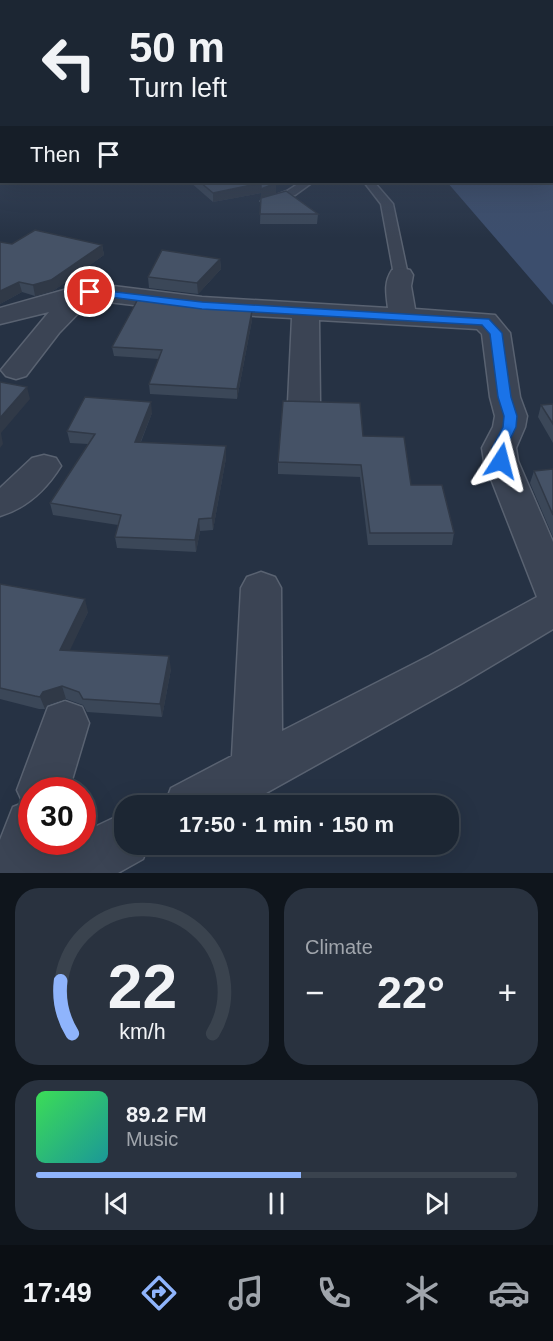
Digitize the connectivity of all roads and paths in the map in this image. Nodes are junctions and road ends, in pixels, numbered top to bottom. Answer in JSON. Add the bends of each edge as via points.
{"nodes":[{"id":1,"x":306,"y":183,"type":"edge"},
{"id":2,"x":370,"y":183,"type":"edge"},
{"id":3,"x":262,"y":203,"type":"edge"},
{"id":4,"x":401,"y":275,"type":"joint"},
{"id":5,"x":85,"y":292,"type":"junction"},
{"id":6,"x":306,"y":313,"type":"junction"},
{"id":7,"x":0,"y":316,"type":"edge"},
{"id":8,"x":403,"y":316,"type":"junction"},
{"id":9,"x":16,"y":370,"type":"dead end"},
{"id":10,"x":304,"y":402,"type":"edge"},
{"id":11,"x":44,"y":466,"type":"dead end"},
{"id":12,"x":0,"y":503,"type":"edge"},
{"id":13,"x":261,"y":588,"type":"dead end"},
{"id":14,"x":553,"y":589,"type":"edge"},
{"id":15,"x":553,"y":608,"type":"edge"},
{"id":16,"x":64,"y":723,"type":"dead end"},
{"id":17,"x":257,"y":770,"type":"junction"},
{"id":18,"x":47,"y":777,"type":"edge"},
{"id":19,"x":210,"y":795,"type":"edge"},
{"id":20,"x":114,"y":845,"type":"edge"},
{"id":21,"x":22,"y":855,"type":"edge"},
{"id":22,"x":16,"y":873,"type":"edge"},
{"id":23,"x":63,"y":873,"type":"edge"}],
"edges":[{"from":1,"to":3,"type":"lane"},
{"from":2,"to":4,"type":"lane","via":[[387,204]]},
{"from":4,"to":8,"type":"street","via":[[398,286]]},
{"from":5,"to":6,"type":"street"},
{"from":5,"to":7,"type":"street"},
{"from":5,"to":9,"type":"street","via":[[49,327]]},
{"from":6,"to":8,"type":"street"},
{"from":6,"to":10,"type":"street"},
{"from":8,"to":14,"type":"street","via":[[478,320],[493,327],[511,416],[499,448],[501,461]]},
{"from":11,"to":12,"type":"street","via":[[15,495]]},
{"from":13,"to":17,"type":"street"},
{"from":15,"to":17,"type":"street"},
{"from":16,"to":18,"type":"street"},
{"from":17,"to":19,"type":"street"},
{"from":20,"to":23,"type":"street"},
{"from":21,"to":22,"type":"street"}]}
